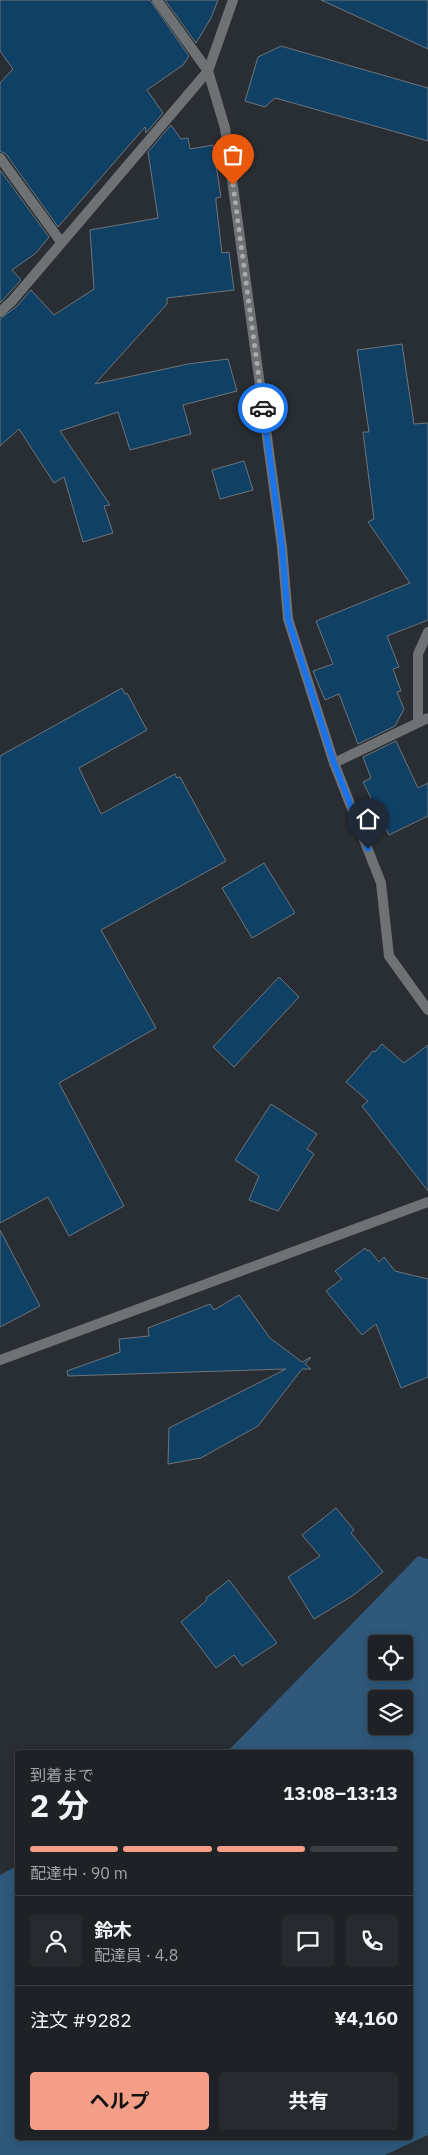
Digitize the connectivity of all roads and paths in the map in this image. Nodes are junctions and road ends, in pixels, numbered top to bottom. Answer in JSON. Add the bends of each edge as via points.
{"nodes":[{"id":1,"x":157,"y":0,"type":"edge"},
{"id":2,"x":232,"y":0,"type":"edge"},
{"id":3,"x":208,"y":71,"type":"junction"},
{"id":4,"x":0,"y":158,"type":"edge"},
{"id":5,"x":61,"y":242,"type":"junction"},
{"id":6,"x":0,"y":312,"type":"edge"},
{"id":7,"x":428,"y":632,"type":"edge"},
{"id":8,"x":428,"y":718,"type":"edge"},
{"id":9,"x":418,"y":722,"type":"junction"},
{"id":10,"x":334,"y":763,"type":"junction"},
{"id":11,"x":428,"y":1010,"type":"edge"},
{"id":12,"x":428,"y":1202,"type":"edge"},
{"id":13,"x":0,"y":1360,"type":"edge"}],
"edges":[{"from":1,"to":3,"type":"street"},
{"from":2,"to":3,"type":"street"},
{"from":3,"to":5,"type":"street"},
{"from":3,"to":10,"type":"street","via":[[225,128],[282,547],[288,619]]},
{"from":4,"to":5,"type":"street"},
{"from":5,"to":6,"type":"street"},
{"from":7,"to":9,"type":"street","via":[[418,654]]},
{"from":8,"to":9,"type":"street"},
{"from":9,"to":10,"type":"street"},
{"from":10,"to":11,"type":"street","via":[[381,883],[389,956]]},
{"from":12,"to":13,"type":"street"}]}
